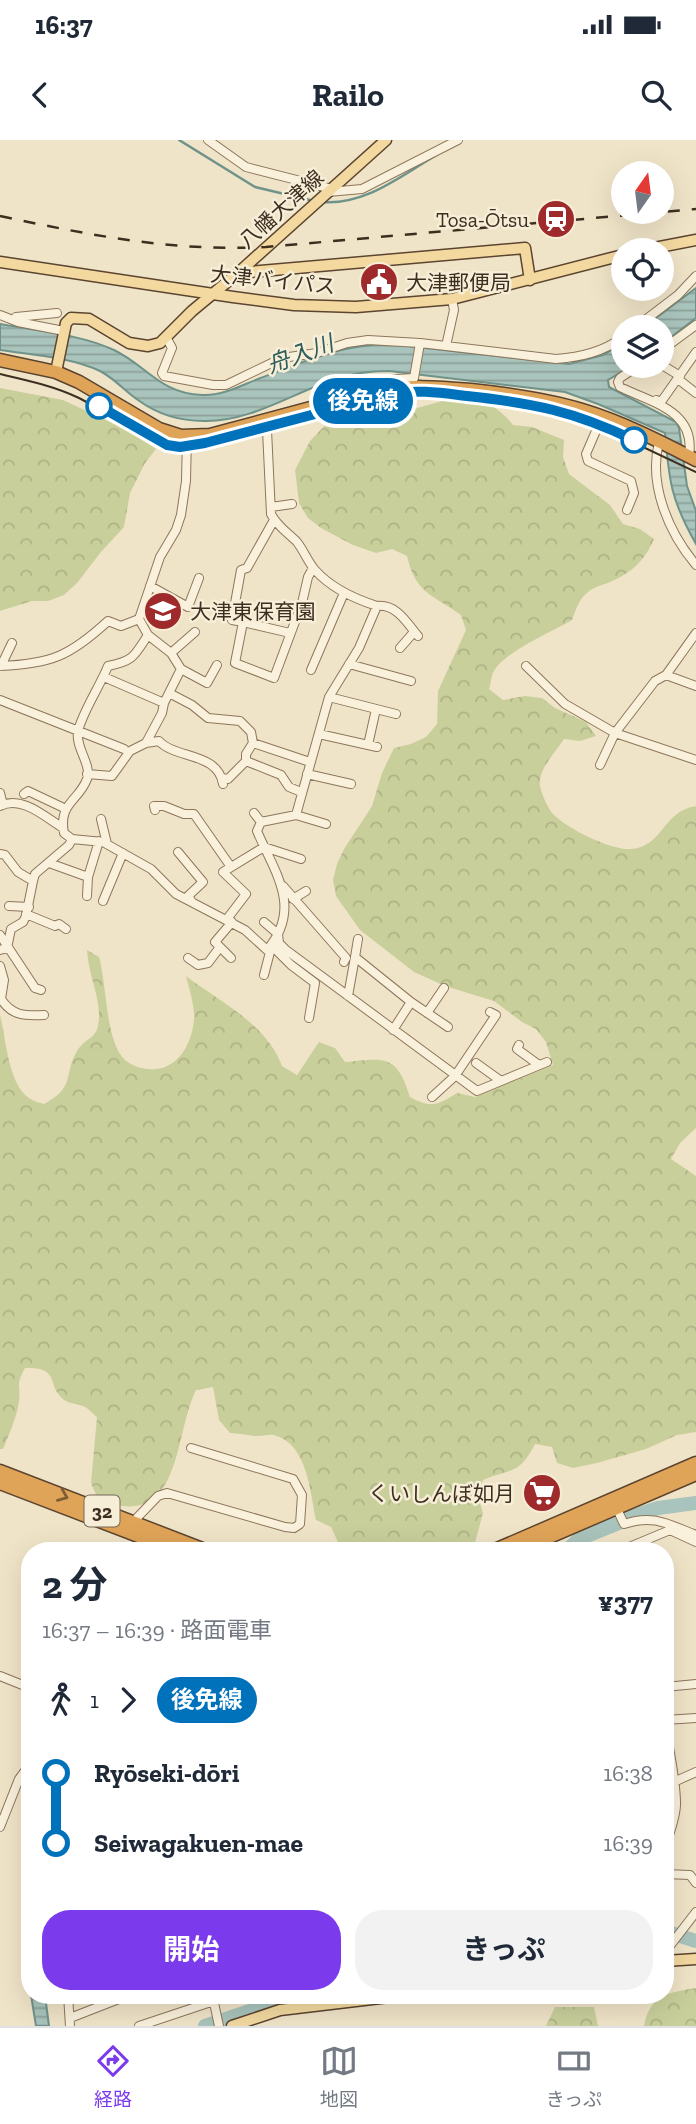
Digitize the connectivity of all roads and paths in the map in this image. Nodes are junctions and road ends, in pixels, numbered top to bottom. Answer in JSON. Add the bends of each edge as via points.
{"nodes":[{"id":1,"x":208,"y":140,"type":"edge"},
{"id":2,"x":386,"y":140,"type":"edge"},
{"id":3,"x":456,"y":140,"type":"edge"},
{"id":4,"x":330,"y":191,"type":"junction"},
{"id":5,"x":696,"y":240,"type":"edge"},
{"id":6,"x":674,"y":244,"type":"edge"},
{"id":7,"x":611,"y":258,"type":"edge"},
{"id":8,"x":0,"y":262,"type":"edge"},
{"id":9,"x":238,"y":273,"type":"junction"},
{"id":10,"x":696,"y":276,"type":"edge"},
{"id":11,"x":530,"y":280,"type":"junction"},
{"id":12,"x":214,"y":293,"type":"junction"},
{"id":13,"x":452,"y":299,"type":"junction"},
{"id":14,"x":57,"y":313,"type":"dead end"},
{"id":15,"x":652,"y":315,"type":"edge"},
{"id":16,"x":3,"y":316,"type":"edge"},
{"id":17,"x":694,"y":328,"type":"edge"},
{"id":18,"x":64,"y":332,"type":"junction"},
{"id":19,"x":166,"y":337,"type":"junction"},
{"id":20,"x":674,"y":341,"type":"edge"},
{"id":21,"x":420,"y":344,"type":"junction"},
{"id":22,"x":611,"y":345,"type":"edge"},
{"id":23,"x":446,"y":346,"type":"junction"},
{"id":24,"x":317,"y":347,"type":"dead end"},
{"id":25,"x":696,"y":352,"type":"edge"},
{"id":26,"x":282,"y":358,"type":"junction"},
{"id":27,"x":0,"y":360,"type":"edge"},
{"id":28,"x":57,"y":366,"type":"junction"},
{"id":29,"x":674,"y":373,"type":"edge"},
{"id":30,"x":679,"y":377,"type":"junction"},
{"id":31,"x":620,"y":378,"type":"edge"},
{"id":32,"x":618,"y":382,"type":"junction"},
{"id":33,"x":374,"y":391,"type":"junction"},
{"id":34,"x":696,"y":393,"type":"edge"},
{"id":35,"x":602,"y":417,"type":"junction"},
{"id":36,"x":264,"y":421,"type":"junction"},
{"id":37,"x":187,"y":436,"type":"junction"},
{"id":38,"x":662,"y":443,"type":"junction"},
{"id":39,"x":690,"y":457,"type":"edge"},
{"id":40,"x":292,"y":504,"type":"dead end"},
{"id":41,"x":271,"y":507,"type":"junction"},
{"id":42,"x":627,"y":510,"type":"dead end"},
{"id":43,"x":274,"y":520,"type":"junction"},
{"id":44,"x":696,"y":565,"type":"edge"},
{"id":45,"x":313,"y":568,"type":"junction"},
{"id":46,"x":199,"y":578,"type":"dead end"},
{"id":47,"x":150,"y":586,"type":"junction"},
{"id":48,"x":344,"y":593,"type":"junction"},
{"id":49,"x":377,"y":606,"type":"junction"},
{"id":50,"x":139,"y":619,"type":"junction"},
{"id":51,"x":243,"y":622,"type":"junction"},
{"id":52,"x":195,"y":632,"type":"dead end"},
{"id":53,"x":290,"y":633,"type":"junction"},
{"id":54,"x":696,"y":633,"type":"edge"},
{"id":55,"x":148,"y":635,"type":"junction"},
{"id":56,"x":12,"y":643,"type":"dead end"},
{"id":57,"x":400,"y":648,"type":"dead end"},
{"id":58,"x":171,"y":653,"type":"junction"},
{"id":59,"x":349,"y":664,"type":"junction"},
{"id":60,"x":217,"y":665,"type":"dead end"},
{"id":61,"x":1,"y":666,"type":"edge"},
{"id":62,"x":526,"y":666,"type":"dead end"},
{"id":63,"x":181,"y":669,"type":"junction"},
{"id":64,"x":311,"y":670,"type":"dead end"},
{"id":65,"x":666,"y":675,"type":"junction"},
{"id":66,"x":104,"y":677,"type":"junction"},
{"id":67,"x":411,"y":681,"type":"dead end"},
{"id":68,"x":696,"y":686,"type":"edge"},
{"id":69,"x":169,"y":693,"type":"junction"},
{"id":70,"x":329,"y":697,"type":"junction"},
{"id":71,"x":0,"y":700,"type":"edge"},
{"id":72,"x":164,"y":703,"type":"junction"},
{"id":73,"x":376,"y":709,"type":"junction"},
{"id":74,"x":396,"y":714,"type":"dead end"},
{"id":75,"x":78,"y":732,"type":"junction"},
{"id":76,"x":615,"y":733,"type":"junction"},
{"id":77,"x":319,"y":734,"type":"junction"},
{"id":78,"x":146,"y":743,"type":"junction"},
{"id":79,"x":253,"y":743,"type":"junction"},
{"id":80,"x":368,"y":745,"type":"junction"},
{"id":81,"x":377,"y":747,"type":"dead end"},
{"id":82,"x":124,"y":749,"type":"dead end"},
{"id":83,"x":696,"y":760,"type":"edge"},
{"id":84,"x":246,"y":761,"type":"junction"},
{"id":85,"x":310,"y":762,"type":"junction"},
{"id":86,"x":600,"y":765,"type":"dead end"},
{"id":87,"x":87,"y":774,"type":"junction"},
{"id":88,"x":307,"y":774,"type":"junction"},
{"id":89,"x":351,"y":784,"type":"dead end"},
{"id":90,"x":301,"y":792,"type":"junction"},
{"id":91,"x":0,"y":793,"type":"edge"},
{"id":92,"x":24,"y":794,"type":"dead end"},
{"id":93,"x":2,"y":805,"type":"edge"},
{"id":94,"x":66,"y":809,"type":"junction"},
{"id":95,"x":155,"y":810,"type":"dead end"},
{"id":96,"x":254,"y":813,"type":"dead end"},
{"id":97,"x":296,"y":815,"type":"junction"},
{"id":98,"x":101,"y":819,"type":"dead end"},
{"id":99,"x":261,"y":822,"type":"junction"},
{"id":100,"x":326,"y":824,"type":"dead end"},
{"id":101,"x":63,"y":828,"type":"junction"},
{"id":102,"x":72,"y":839,"type":"junction"},
{"id":103,"x":103,"y":843,"type":"junction"},
{"id":104,"x":264,"y":847,"type":"junction"},
{"id":105,"x":178,"y":852,"type":"dead end"},
{"id":106,"x":123,"y":853,"type":"junction"},
{"id":107,"x":0,"y":854,"type":"edge"},
{"id":108,"x":301,"y":859,"type":"dead end"},
{"id":109,"x":49,"y":863,"type":"junction"},
{"id":110,"x":230,"y":867,"type":"junction"},
{"id":111,"x":88,"y":877,"type":"junction"},
{"id":112,"x":33,"y":881,"type":"junction"},
{"id":113,"x":283,"y":886,"type":"junction"},
{"id":114,"x":306,"y":891,"type":"dead end"},
{"id":115,"x":87,"y":896,"type":"dead end"},
{"id":116,"x":293,"y":899,"type":"junction"},
{"id":117,"x":103,"y":901,"type":"dead end"},
{"id":118,"x":194,"y":904,"type":"junction"},
{"id":119,"x":9,"y":906,"type":"dead end"},
{"id":120,"x":28,"y":911,"type":"junction"},
{"id":121,"x":229,"y":920,"type":"junction"},
{"id":122,"x":264,"y":922,"type":"dead end"},
{"id":123,"x":66,"y":929,"type":"dead end"},
{"id":124,"x":0,"y":935,"type":"edge"},
{"id":125,"x":279,"y":939,"type":"junction"},
{"id":126,"x":358,"y":939,"type":"dead end"},
{"id":127,"x":220,"y":947,"type":"junction"},
{"id":128,"x":3,"y":949,"type":"edge"},
{"id":129,"x":268,"y":951,"type":"junction"},
{"id":130,"x":355,"y":957,"type":"junction"},
{"id":131,"x":188,"y":958,"type":"dead end"},
{"id":132,"x":231,"y":958,"type":"dead end"},
{"id":133,"x":344,"y":962,"type":"dead end"},
{"id":134,"x":291,"y":965,"type":"junction"},
{"id":135,"x":0,"y":967,"type":"edge"},
{"id":136,"x":264,"y":975,"type":"dead end"},
{"id":137,"x":444,"y":988,"type":"dead end"},
{"id":138,"x":41,"y":990,"type":"dead end"},
{"id":139,"x":348,"y":996,"type":"junction"},
{"id":140,"x":411,"y":1002,"type":"junction"},
{"id":141,"x":490,"y":1012,"type":"dead end"},
{"id":142,"x":427,"y":1013,"type":"junction"},
{"id":143,"x":44,"y":1015,"type":"dead end"},
{"id":144,"x":309,"y":1018,"type":"dead end"},
{"id":145,"x":448,"y":1027,"type":"dead end"},
{"id":146,"x":393,"y":1030,"type":"junction"},
{"id":147,"x":519,"y":1045,"type":"dead end"},
{"id":148,"x":476,"y":1063,"type":"dead end"},
{"id":149,"x":455,"y":1076,"type":"junction"},
{"id":150,"x":501,"y":1081,"type":"junction"},
{"id":151,"x":432,"y":1097,"type":"dead end"},
{"id":152,"x":191,"y":1448,"type":"dead end"},
{"id":153,"x":696,"y":1463,"type":"edge"},
{"id":154,"x":0,"y":1471,"type":"edge"},
{"id":155,"x":696,"y":1474,"type":"edge"},
{"id":156,"x":0,"y":1483,"type":"edge"},
{"id":157,"x":617,"y":1509,"type":"junction"},
{"id":158,"x":129,"y":1527,"type":"junction"},
{"id":159,"x":696,"y":1535,"type":"edge"},
{"id":160,"x":159,"y":1542,"type":"edge"},
{"id":161,"x":179,"y":1542,"type":"edge"},
{"id":162,"x":513,"y":1542,"type":"edge"},
{"id":163,"x":538,"y":1542,"type":"edge"},
{"id":164,"x":641,"y":1542,"type":"edge"},
{"id":165,"x":696,"y":1542,"type":"edge"},
{"id":166,"x":0,"y":1676,"type":"edge"},
{"id":167,"x":21,"y":1684,"type":"edge"},
{"id":168,"x":696,"y":1684,"type":"edge"},
{"id":169,"x":674,"y":1686,"type":"edge"},
{"id":170,"x":696,"y":1718,"type":"edge"},
{"id":171,"x":674,"y":1721,"type":"edge"},
{"id":172,"x":696,"y":1772,"type":"edge"},
{"id":173,"x":21,"y":1776,"type":"edge"},
{"id":174,"x":674,"y":1776,"type":"edge"},
{"id":175,"x":676,"y":1781,"type":"junction"},
{"id":176,"x":675,"y":1793,"type":"joint"},
{"id":177,"x":674,"y":1811,"type":"edge"},
{"id":178,"x":3,"y":1812,"type":"edge"},
{"id":179,"x":0,"y":1828,"type":"edge"},
{"id":180,"x":674,"y":1874,"type":"edge"},
{"id":181,"x":696,"y":1883,"type":"edge"},
{"id":182,"x":696,"y":1912,"type":"edge"},
{"id":183,"x":674,"y":1941,"type":"edge"},
{"id":184,"x":696,"y":1959,"type":"edge"},
{"id":185,"x":674,"y":1960,"type":"edge"},
{"id":186,"x":69,"y":2004,"type":"edge"},
{"id":187,"x":109,"y":2004,"type":"edge"},
{"id":188,"x":197,"y":2004,"type":"edge"},
{"id":189,"x":214,"y":2004,"type":"edge"},
{"id":190,"x":331,"y":2004,"type":"edge"},
{"id":191,"x":70,"y":2022,"type":"edge"},
{"id":192,"x":218,"y":2024,"type":"edge"},
{"id":193,"x":139,"y":2026,"type":"edge"},
{"id":194,"x":232,"y":2026,"type":"edge"}],
"edges":[{"from":1,"to":4,"type":"street","via":[[246,167]]},
{"from":2,"to":4,"type":"main road","name":"八幡大津線"},
{"from":3,"to":4,"type":"street","via":[[362,189]]},
{"from":4,"to":9,"type":"main road","name":"八幡大津線"},
{"from":5,"to":6,"type":"main road"},
{"from":7,"to":11,"type":"main road","name":"大津バイパス"},
{"from":8,"to":12,"type":"main road","name":"大津バイパス"},
{"from":9,"to":11,"type":"main road","via":[[525,248]]},
{"from":9,"to":12,"type":"main road","name":"八幡大津線"},
{"from":10,"to":15,"type":"street"},
{"from":11,"to":13,"type":"main road","name":"大津バイパス"},
{"from":12,"to":13,"type":"main road","name":"大津バイパス","via":[[333,307]]},
{"from":12,"to":19,"type":"main road","name":"八幡大津線"},
{"from":13,"to":23,"type":"street"},
{"from":14,"to":16,"type":"street"},
{"from":16,"to":18,"type":"street"},
{"from":17,"to":20,"type":"street"},
{"from":18,"to":19,"type":"main road","name":"八幡大津線","via":[[71,318],[81,317],[129,344],[160,344]]},
{"from":18,"to":28,"type":"main road"},
{"from":19,"to":26,"type":"street","via":[[172,348],[162,373],[196,382],[226,385]]},
{"from":21,"to":23,"type":"street"},
{"from":21,"to":26,"type":"street","via":[[368,340]]},
{"from":21,"to":33,"type":"street","via":[[414,378],[377,380]]},
{"from":22,"to":23,"type":"street","via":[[556,359]]},
{"from":24,"to":26,"type":"street"},
{"from":25,"to":30,"type":"street"},
{"from":27,"to":28,"type":"highway"},
{"from":28,"to":37,"type":"highway","via":[[159,429]]},
{"from":29,"to":30,"type":"street"},
{"from":30,"to":32,"type":"street","via":[[661,402]]},
{"from":30,"to":34,"type":"street"},
{"from":31,"to":32,"type":"street"},
{"from":32,"to":39,"type":"street","via":[[684,421]]},
{"from":33,"to":35,"type":"highway","via":[[419,386],[513,394]]},
{"from":33,"to":36,"type":"highway"},
{"from":35,"to":38,"type":"highway"},
{"from":35,"to":42,"type":"street","via":[[586,454],[588,461],[631,481],[634,493]]},
{"from":36,"to":37,"type":"highway"},
{"from":36,"to":41,"type":"street"},
{"from":37,"to":47,"type":"street","via":[[181,515]]},
{"from":38,"to":39,"type":"highway"},
{"from":38,"to":44,"type":"street","via":[[657,454],[664,511]]},
{"from":40,"to":41,"type":"street"},
{"from":41,"to":43,"type":"street"},
{"from":43,"to":45,"type":"street","via":[[297,542]]},
{"from":43,"to":51,"type":"street","via":[[247,568],[241,570],[232,620]]},
{"from":45,"to":48,"type":"street"},
{"from":45,"to":53,"type":"street"},
{"from":46,"to":47,"type":"street","via":[[188,607]]},
{"from":47,"to":50,"type":"street"},
{"from":48,"to":49,"type":"street"},
{"from":48,"to":64,"type":"street"},
{"from":49,"to":57,"type":"street","via":[[397,611],[416,634]]},
{"from":49,"to":59,"type":"street"},
{"from":50,"to":55,"type":"street"},
{"from":50,"to":61,"type":"street","via":[[121,626],[108,621],[47,662]]},
{"from":51,"to":53,"type":"street"},
{"from":51,"to":53,"type":"street","via":[[235,663],[274,678]]},
{"from":52,"to":58,"type":"street"},
{"from":54,"to":65,"type":"street"},
{"from":55,"to":58,"type":"street"},
{"from":55,"to":66,"type":"street","via":[[129,660],[108,666]]},
{"from":56,"to":61,"type":"street"},
{"from":58,"to":63,"type":"street"},
{"from":59,"to":67,"type":"street"},
{"from":59,"to":70,"type":"street"},
{"from":60,"to":63,"type":"street","via":[[207,683]]},
{"from":62,"to":76,"type":"street","via":[[565,704]]},
{"from":63,"to":69,"type":"street"},
{"from":65,"to":68,"type":"street"},
{"from":65,"to":76,"type":"street","via":[[655,681]]},
{"from":66,"to":72,"type":"street"},
{"from":66,"to":75,"type":"street"},
{"from":69,"to":72,"type":"street"},
{"from":69,"to":79,"type":"street","via":[[208,718],[240,721],[251,732]]},
{"from":70,"to":73,"type":"street"},
{"from":70,"to":77,"type":"street"},
{"from":71,"to":75,"type":"street"},
{"from":72,"to":78,"type":"street"},
{"from":73,"to":74,"type":"street"},
{"from":73,"to":80,"type":"street"},
{"from":75,"to":82,"type":"street"},
{"from":75,"to":87,"type":"street"},
{"from":76,"to":83,"type":"street"},
{"from":76,"to":86,"type":"street"},
{"from":77,"to":80,"type":"street"},
{"from":77,"to":85,"type":"street"},
{"from":78,"to":84,"type":"street","via":[[159,741],[206,761],[223,781]]},
{"from":78,"to":87,"type":"street","via":[[130,751],[111,776]]},
{"from":79,"to":84,"type":"street"},
{"from":79,"to":85,"type":"street"},
{"from":80,"to":81,"type":"street"},
{"from":84,"to":90,"type":"street","via":[[281,775],[289,787]]},
{"from":85,"to":88,"type":"street"},
{"from":87,"to":94,"type":"street"},
{"from":88,"to":89,"type":"street"},
{"from":88,"to":90,"type":"street"},
{"from":90,"to":97,"type":"street"},
{"from":91,"to":93,"type":"street"},
{"from":92,"to":94,"type":"street","via":[[28,791]]},
{"from":93,"to":101,"type":"street","via":[[20,803]]},
{"from":94,"to":101,"type":"street"},
{"from":95,"to":110,"type":"street","via":[[154,806],[164,806],[194,814]]},
{"from":96,"to":99,"type":"street"},
{"from":97,"to":99,"type":"street"},
{"from":97,"to":100,"type":"street"},
{"from":98,"to":103,"type":"street"},
{"from":99,"to":104,"type":"street","via":[[257,831]]},
{"from":101,"to":102,"type":"street"},
{"from":102,"to":103,"type":"street"},
{"from":102,"to":109,"type":"street"},
{"from":103,"to":106,"type":"street"},
{"from":103,"to":111,"type":"street"},
{"from":104,"to":108,"type":"street"},
{"from":104,"to":110,"type":"street"},
{"from":104,"to":113,"type":"street"},
{"from":105,"to":118,"type":"street","via":[[202,882],[188,896]]},
{"from":106,"to":117,"type":"street"},
{"from":106,"to":118,"type":"street"},
{"from":107,"to":112,"type":"street"},
{"from":109,"to":111,"type":"street"},
{"from":109,"to":112,"type":"street"},
{"from":110,"to":121,"type":"street","via":[[223,872],[246,894]]},
{"from":111,"to":115,"type":"street"},
{"from":112,"to":120,"type":"street"},
{"from":113,"to":116,"type":"street"},
{"from":113,"to":125,"type":"street"},
{"from":114,"to":116,"type":"street"},
{"from":116,"to":133,"type":"street","via":[[346,958]]},
{"from":118,"to":121,"type":"street"},
{"from":119,"to":120,"type":"street"},
{"from":120,"to":123,"type":"street"},
{"from":120,"to":128,"type":"street","via":[[23,922],[11,929]]},
{"from":121,"to":127,"type":"street","via":[[215,942]]},
{"from":121,"to":129,"type":"street"},
{"from":122,"to":125,"type":"street"},
{"from":124,"to":128,"type":"street"},
{"from":125,"to":129,"type":"street"},
{"from":125,"to":134,"type":"street","via":[[275,949]]},
{"from":125,"to":139,"type":"street"},
{"from":126,"to":130,"type":"street"},
{"from":127,"to":131,"type":"street","via":[[208,963],[198,965]]},
{"from":127,"to":132,"type":"street"},
{"from":128,"to":138,"type":"street"},
{"from":129,"to":134,"type":"street"},
{"from":129,"to":136,"type":"street"},
{"from":130,"to":139,"type":"street"},
{"from":130,"to":140,"type":"street"},
{"from":134,"to":144,"type":"street","via":[[315,983]]},
{"from":135,"to":143,"type":"street","via":[[4,980],[1,999],[6,1006],[21,1015]]},
{"from":137,"to":142,"type":"street"},
{"from":139,"to":146,"type":"street"},
{"from":140,"to":142,"type":"street"},
{"from":140,"to":146,"type":"street"},
{"from":141,"to":149,"type":"street","via":[[496,1016]]},
{"from":142,"to":145,"type":"street"},
{"from":146,"to":149,"type":"street"},
{"from":147,"to":150,"type":"street","via":[[517,1049],[543,1064]]},
{"from":148,"to":150,"type":"street"},
{"from":149,"to":150,"type":"street","via":[[477,1091]]},
{"from":149,"to":151,"type":"street"},
{"from":152,"to":158,"type":"street","via":[[293,1479],[302,1495],[300,1524],[285,1527],[167,1493],[158,1496]]},
{"from":153,"to":162,"type":"highway"},
{"from":154,"to":158,"type":"highway","number":"32","one_way":true},
{"from":155,"to":157,"type":"highway"},
{"from":156,"to":158,"type":"highway","number":"32"},
{"from":157,"to":159,"type":"street","via":[[624,1524],[647,1518]]},
{"from":157,"to":163,"type":"highway"},
{"from":158,"to":160,"type":"highway","number":"32"},
{"from":158,"to":161,"type":"highway","number":"32"},
{"from":164,"to":165,"type":"street","via":[[670,1530]]},
{"from":166,"to":167,"type":"street"},
{"from":168,"to":169,"type":"street"},
{"from":170,"to":171,"type":"street"},
{"from":172,"to":175,"type":"street"},
{"from":173,"to":178,"type":"street"},
{"from":174,"to":175,"type":"street"},
{"from":175,"to":176,"type":"street"},
{"from":176,"to":177,"type":"street"},
{"from":178,"to":179,"type":"street"},
{"from":180,"to":181,"type":"street","via":[[690,1875]]},
{"from":182,"to":183,"type":"street"},
{"from":184,"to":185,"type":"main road"},
{"from":186,"to":191,"type":"street"},
{"from":187,"to":191,"type":"street"},
{"from":188,"to":193,"type":"street"},
{"from":189,"to":192,"type":"street"},
{"from":190,"to":194,"type":"main road","via":[[280,2010]]}]}
